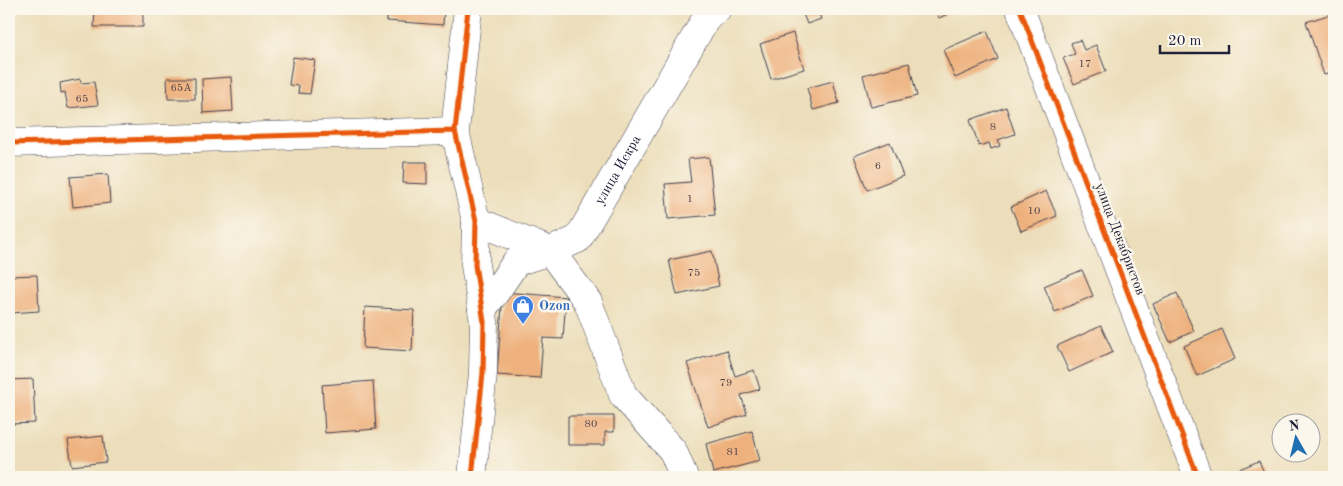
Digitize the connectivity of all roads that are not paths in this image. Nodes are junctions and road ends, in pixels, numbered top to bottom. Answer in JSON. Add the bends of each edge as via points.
{"nodes":[{"id":1,"x":468,"y":9,"type":"edge"},
{"id":2,"x":717,"y":9,"type":"edge"},
{"id":3,"x":1020,"y":9,"type":"edge"},
{"id":4,"x":455,"y":131,"type":"junction"},
{"id":5,"x":9,"y":144,"type":"edge"},
{"id":6,"x":476,"y":221,"type":"junction"},
{"id":7,"x":550,"y":251,"type":"junction"},
{"id":8,"x":482,"y":308,"type":"junction"},
{"id":9,"x":472,"y":477,"type":"edge"},
{"id":10,"x":684,"y":477,"type":"edge"},
{"id":11,"x":1198,"y":477,"type":"edge"}],
"edges":[{"from":1,"to":4,"type":"street"},
{"from":2,"to":7,"type":"street","name":"улица Искра","via":[[708,15],[578,239]]},
{"from":3,"to":11,"type":"street","name":"улица Декабристов"},
{"from":4,"to":5,"type":"street"},
{"from":4,"to":6,"type":"street"},
{"from":6,"to":7,"type":"street"},
{"from":6,"to":8,"type":"street","via":[[475,265]]},
{"from":7,"to":8,"type":"street","name":"улица Искра","via":[[516,262]]},
{"from":7,"to":10,"type":"street","via":[[588,302],[623,395],[673,451]]},
{"from":8,"to":9,"type":"street","via":[[483,373]]}]}
